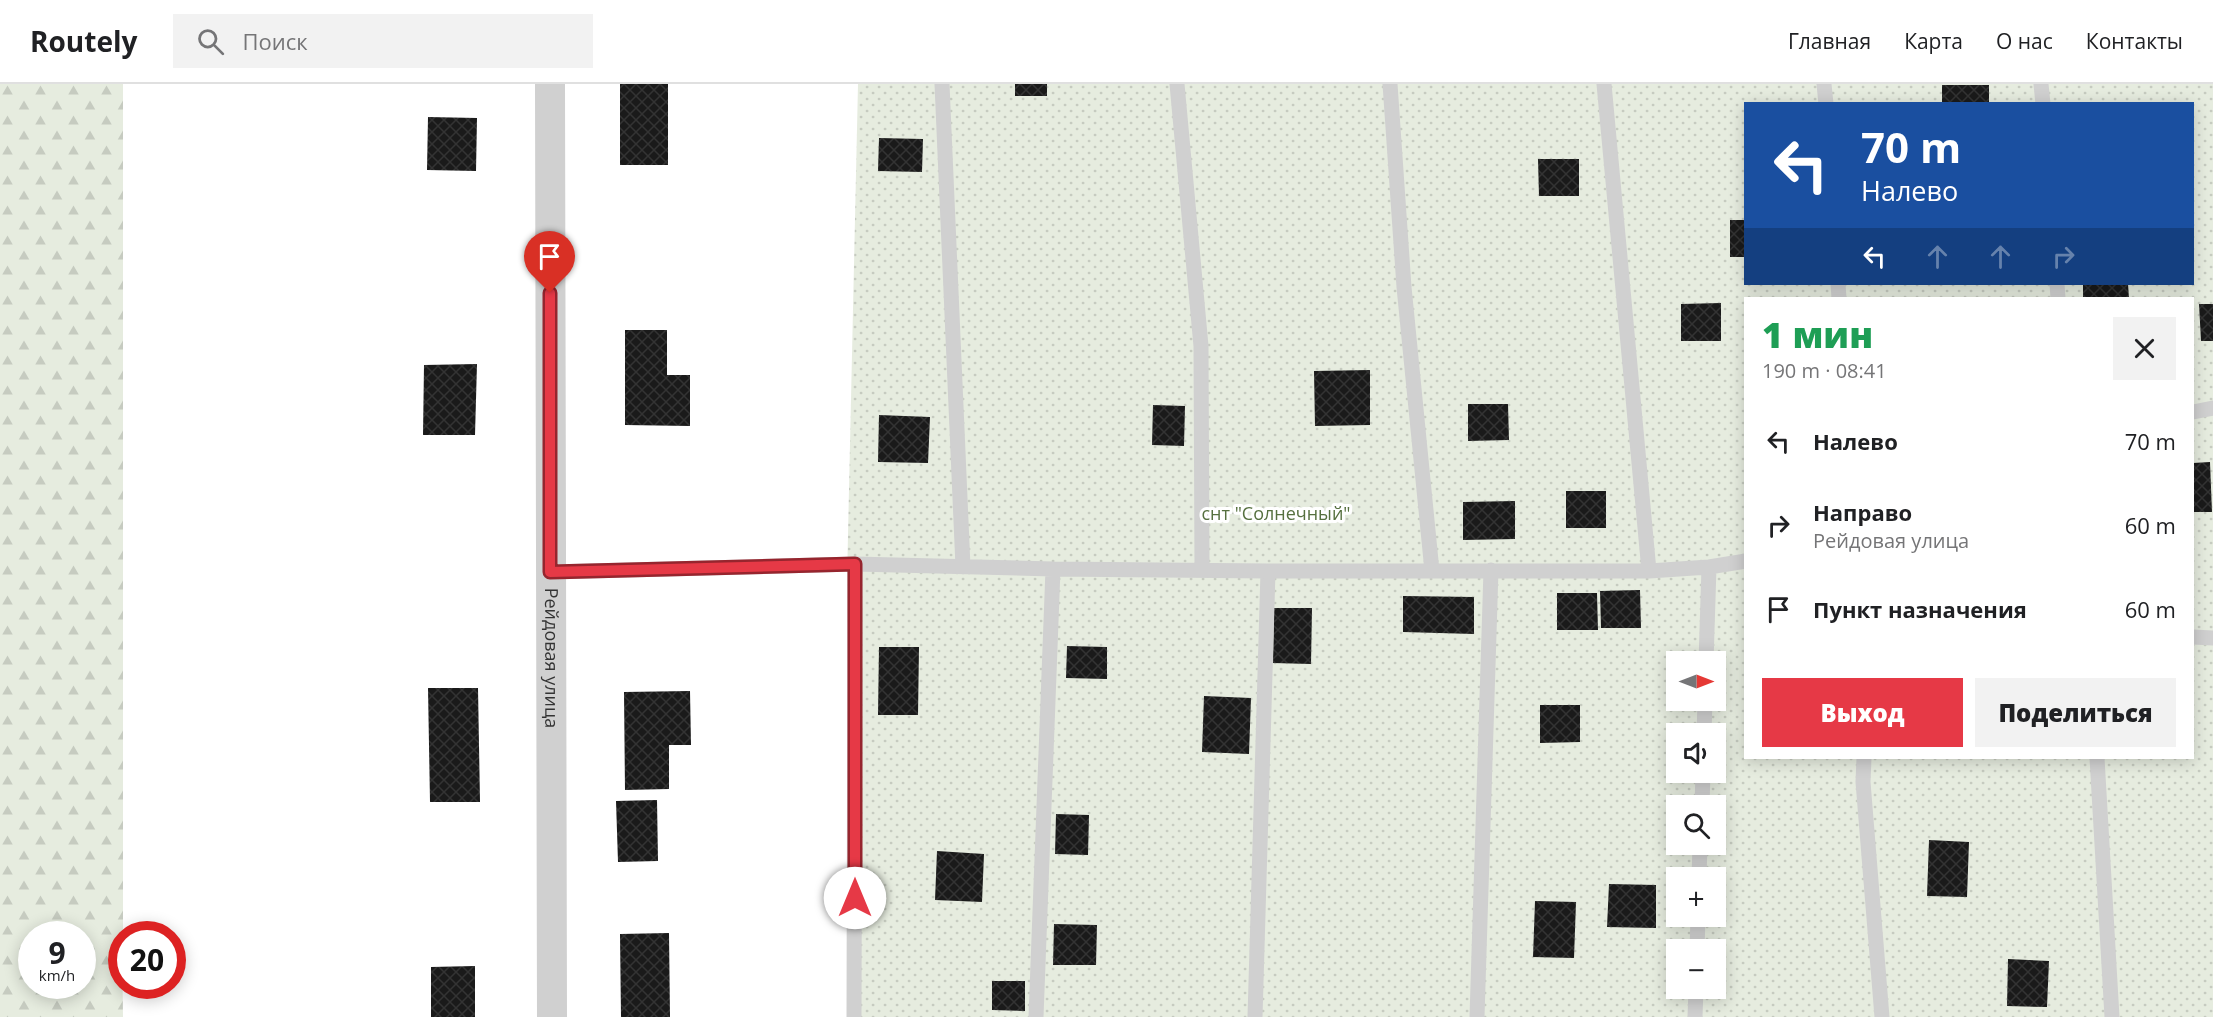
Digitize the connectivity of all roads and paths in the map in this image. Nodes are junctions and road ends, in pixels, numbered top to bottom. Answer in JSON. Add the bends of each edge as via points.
{"nodes":[{"id":1,"x":550,"y":84,"type":"edge"},
{"id":2,"x":942,"y":84,"type":"edge"},
{"id":3,"x":1177,"y":84,"type":"edge"},
{"id":4,"x":1390,"y":84,"type":"edge"},
{"id":5,"x":1604,"y":84,"type":"edge"},
{"id":6,"x":1824,"y":84,"type":"edge"},
{"id":7,"x":2041,"y":84,"type":"edge"},
{"id":8,"x":1826,"y":102,"type":"edge"},
{"id":9,"x":2043,"y":102,"type":"edge"},
{"id":10,"x":2213,"y":408,"type":"edge"},
{"id":11,"x":2194,"y":411,"type":"edge"},
{"id":12,"x":1744,"y":561,"type":"edge"},
{"id":13,"x":855,"y":564,"type":"junction"},
{"id":14,"x":963,"y":567,"type":"junction"},
{"id":15,"x":1709,"y":567,"type":"junction"},
{"id":16,"x":1053,"y":569,"type":"junction"},
{"id":17,"x":1202,"y":569,"type":"junction"},
{"id":18,"x":1491,"y":570,"type":"junction"},
{"id":19,"x":1268,"y":571,"type":"junction"},
{"id":20,"x":1432,"y":571,"type":"junction"},
{"id":21,"x":1649,"y":571,"type":"junction"},
{"id":22,"x":550,"y":572,"type":"junction"},
{"id":23,"x":2194,"y":638,"type":"edge"},
{"id":24,"x":2213,"y":638,"type":"edge"},
{"id":25,"x":1706,"y":651,"type":"edge"},
{"id":26,"x":1864,"y":759,"type":"edge"},
{"id":27,"x":2097,"y":759,"type":"edge"},
{"id":28,"x":1696,"y":999,"type":"edge"},
{"id":29,"x":552,"y":1017,"type":"edge"},
{"id":30,"x":854,"y":1017,"type":"edge"},
{"id":31,"x":1036,"y":1017,"type":"edge"},
{"id":32,"x":1255,"y":1017,"type":"edge"},
{"id":33,"x":1477,"y":1017,"type":"edge"},
{"id":34,"x":1695,"y":1017,"type":"edge"},
{"id":35,"x":1882,"y":1017,"type":"edge"},
{"id":36,"x":2112,"y":1017,"type":"edge"}],
"edges":[{"from":1,"to":22,"type":"street","name":"Рейдовая улица"},
{"from":2,"to":14,"type":"lane"},
{"from":3,"to":17,"type":"lane","via":[[1201,346]]},
{"from":4,"to":20,"type":"lane","via":[[1404,287]]},
{"from":5,"to":21,"type":"lane"},
{"from":6,"to":8,"type":"lane"},
{"from":7,"to":9,"type":"lane"},
{"from":10,"to":11,"type":"lane"},
{"from":12,"to":15,"type":"lane"},
{"from":13,"to":14,"type":"lane"},
{"from":13,"to":22,"type":"lane"},
{"from":13,"to":30,"type":"lane"},
{"from":14,"to":16,"type":"lane"},
{"from":15,"to":21,"type":"lane"},
{"from":15,"to":25,"type":"lane"},
{"from":16,"to":17,"type":"lane"},
{"from":16,"to":31,"type":"lane"},
{"from":17,"to":19,"type":"lane"},
{"from":18,"to":20,"type":"lane"},
{"from":18,"to":21,"type":"lane"},
{"from":18,"to":33,"type":"lane"},
{"from":19,"to":20,"type":"lane"},
{"from":19,"to":32,"type":"lane"},
{"from":22,"to":29,"type":"street","name":"Рейдовая улица"},
{"from":23,"to":24,"type":"lane"},
{"from":26,"to":35,"type":"lane"},
{"from":27,"to":36,"type":"lane"},
{"from":28,"to":34,"type":"lane"}]}
